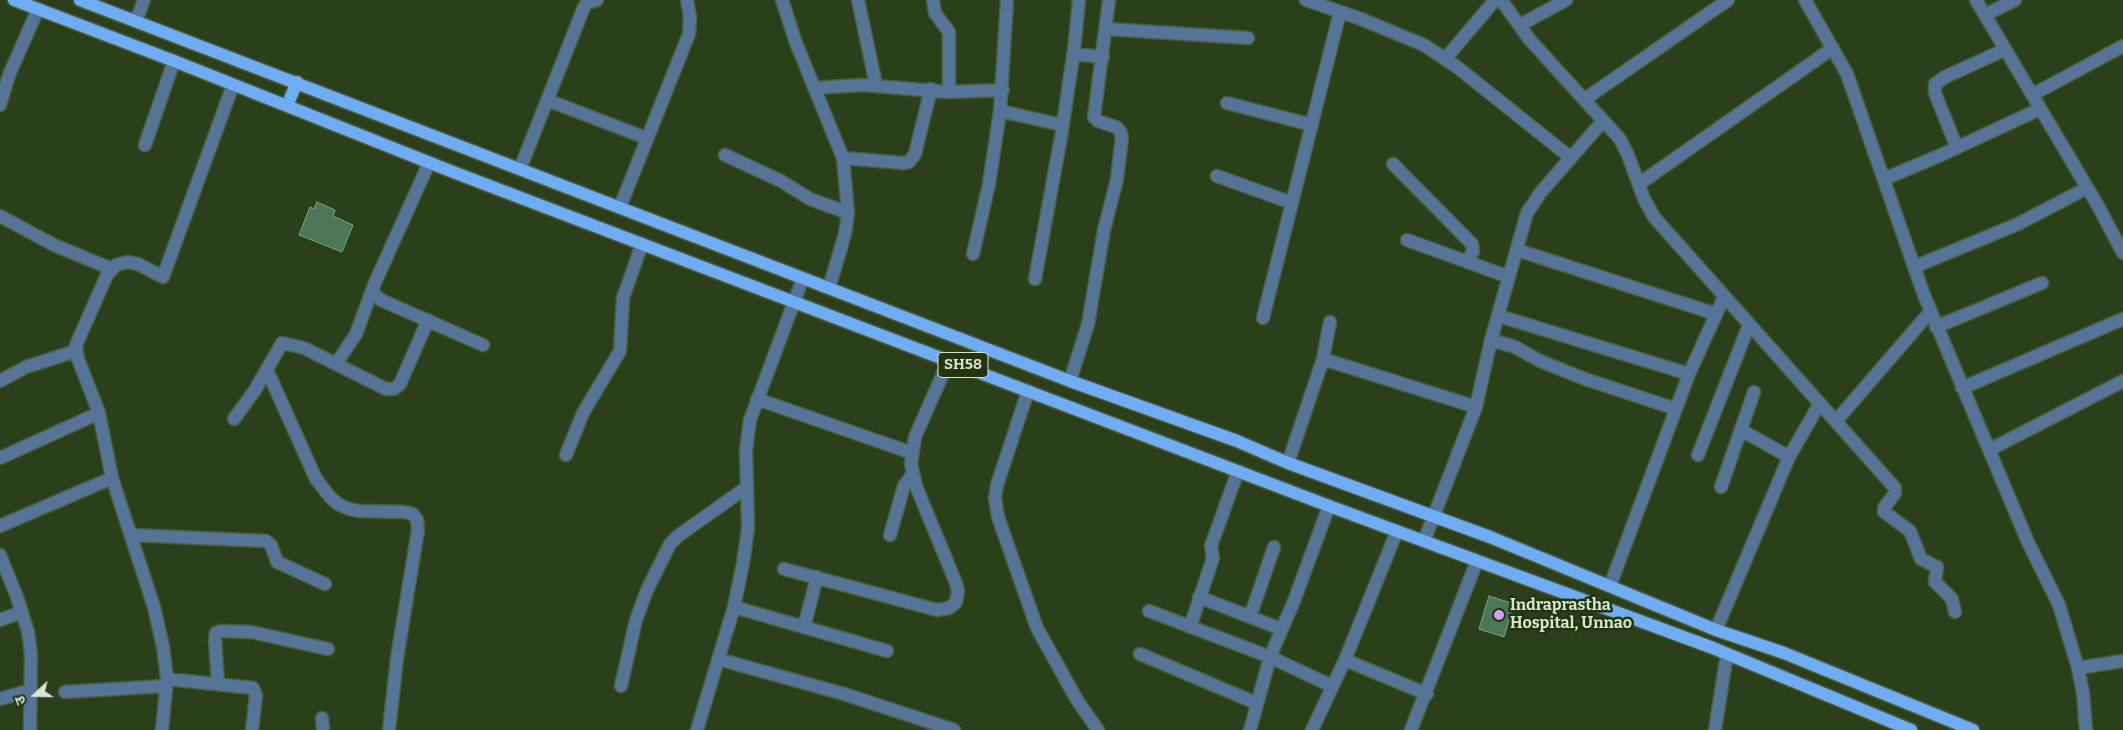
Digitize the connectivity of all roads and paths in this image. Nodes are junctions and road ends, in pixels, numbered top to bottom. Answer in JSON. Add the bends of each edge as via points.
{"nodes":[{"id":1,"x":14,"y":0,"type":"edge"},
{"id":2,"x":80,"y":0,"type":"edge"},
{"id":3,"x":144,"y":0,"type":"edge"},
{"id":4,"x":597,"y":0,"type":"edge"},
{"id":5,"x":687,"y":0,"type":"edge"},
{"id":6,"x":782,"y":0,"type":"edge"},
{"id":7,"x":858,"y":0,"type":"edge"},
{"id":8,"x":933,"y":0,"type":"edge"},
{"id":9,"x":1007,"y":0,"type":"edge"},
{"id":10,"x":1079,"y":0,"type":"edge"},
{"id":11,"x":1109,"y":0,"type":"edge"},
{"id":12,"x":1306,"y":0,"type":"edge"},
{"id":13,"x":1495,"y":0,"type":"edge"},
{"id":14,"x":1500,"y":0,"type":"edge"},
{"id":15,"x":1566,"y":0,"type":"edge"},
{"id":16,"x":1728,"y":0,"type":"edge"},
{"id":17,"x":1805,"y":0,"type":"edge"},
{"id":18,"x":1976,"y":0,"type":"edge"},
{"id":19,"x":2015,"y":0,"type":"edge"},
{"id":20,"x":38,"y":9,"type":"junction"},
{"id":21,"x":1340,"y":12,"type":"junction"},
{"id":22,"x":1985,"y":15,"type":"junction"},
{"id":23,"x":136,"y":21,"type":"junction"},
{"id":24,"x":1520,"y":25,"type":"junction"},
{"id":25,"x":1107,"y":28,"type":"junction"},
{"id":26,"x":1248,"y":38,"type":"dead end"},
{"id":27,"x":2123,"y":46,"type":"edge"},
{"id":28,"x":1833,"y":48,"type":"junction"},
{"id":29,"x":2004,"y":50,"type":"junction"},
{"id":30,"x":1073,"y":54,"type":"junction"},
{"id":31,"x":1103,"y":56,"type":"junction"},
{"id":32,"x":1445,"y":59,"type":"junction"},
{"id":33,"x":174,"y":61,"type":"junction"},
{"id":34,"x":297,"y":82,"type":"junction"},
{"id":35,"x":233,"y":85,"type":"junction"},
{"id":36,"x":876,"y":85,"type":"junction"},
{"id":37,"x":814,"y":88,"type":"junction"},
{"id":38,"x":931,"y":89,"type":"junction"},
{"id":39,"x":1003,"y":90,"type":"junction"},
{"id":40,"x":949,"y":92,"type":"junction"},
{"id":41,"x":2032,"y":95,"type":"junction"},
{"id":42,"x":547,"y":100,"type":"junction"},
{"id":43,"x":1585,"y":100,"type":"junction"},
{"id":44,"x":1228,"y":103,"type":"dead end"},
{"id":45,"x":0,"y":105,"type":"edge"},
{"id":46,"x":287,"y":106,"type":"junction"},
{"id":47,"x":2040,"y":110,"type":"junction"},
{"id":48,"x":1000,"y":111,"type":"junction"},
{"id":49,"x":1603,"y":121,"type":"junction"},
{"id":50,"x":1062,"y":125,"type":"junction"},
{"id":51,"x":1312,"y":125,"type":"junction"},
{"id":52,"x":646,"y":138,"type":"junction"},
{"id":53,"x":145,"y":145,"type":"dead end"},
{"id":54,"x":1957,"y":148,"type":"junction"},
{"id":55,"x":725,"y":155,"type":"dead end"},
{"id":56,"x":843,"y":158,"type":"junction"},
{"id":57,"x":1570,"y":158,"type":"junction"},
{"id":58,"x":429,"y":163,"type":"junction"},
{"id":59,"x":1393,"y":164,"type":"dead end"},
{"id":60,"x":520,"y":169,"type":"junction"},
{"id":61,"x":1216,"y":176,"type":"dead end"},
{"id":62,"x":1884,"y":179,"type":"junction"},
{"id":63,"x":1639,"y":184,"type":"junction"},
{"id":64,"x":2087,"y":188,"type":"junction"},
{"id":65,"x":1292,"y":203,"type":"junction"},
{"id":66,"x":620,"y":207,"type":"junction"},
{"id":67,"x":848,"y":213,"type":"junction"},
{"id":68,"x":0,"y":216,"type":"edge"},
{"id":69,"x":1408,"y":240,"type":"dead end"},
{"id":70,"x":642,"y":244,"type":"junction"},
{"id":71,"x":1517,"y":250,"type":"junction"},
{"id":72,"x":2123,"y":253,"type":"edge"},
{"id":73,"x":973,"y":254,"type":"dead end"},
{"id":74,"x":1467,"y":262,"type":"junction"},
{"id":75,"x":1914,"y":267,"type":"junction"},
{"id":76,"x":112,"y":269,"type":"junction"},
{"id":77,"x":1510,"y":277,"type":"junction"},
{"id":78,"x":804,"y":278,"type":"junction"},
{"id":79,"x":1034,"y":279,"type":"dead end"},
{"id":80,"x":2042,"y":283,"type":"dead end"},
{"id":81,"x":373,"y":288,"type":"junction"},
{"id":82,"x":829,"y":288,"type":"junction"},
{"id":83,"x":1724,"y":297,"type":"junction"},
{"id":84,"x":794,"y":301,"type":"junction"},
{"id":85,"x":1930,"y":312,"type":"junction"},
{"id":86,"x":1716,"y":314,"type":"junction"},
{"id":87,"x":1498,"y":316,"type":"junction"},
{"id":88,"x":1263,"y":318,"type":"dead end"},
{"id":89,"x":2123,"y":319,"type":"edge"},
{"id":90,"x":428,"y":320,"type":"junction"},
{"id":91,"x":1330,"y":322,"type":"dead end"},
{"id":92,"x":1749,"y":325,"type":"junction"},
{"id":93,"x":1936,"y":327,"type":"junction"},
{"id":94,"x":1491,"y":340,"type":"junction"},
{"id":95,"x":483,"y":345,"type":"dead end"},
{"id":96,"x":76,"y":351,"type":"junction"},
{"id":97,"x":1323,"y":359,"type":"junction"},
{"id":98,"x":949,"y":360,"type":"junction"},
{"id":99,"x":336,"y":364,"type":"junction"},
{"id":100,"x":266,"y":370,"type":"junction"},
{"id":101,"x":1689,"y":374,"type":"junction"},
{"id":102,"x":0,"y":381,"type":"edge"},
{"id":103,"x":1070,"y":381,"type":"junction"},
{"id":104,"x":2123,"y":381,"type":"edge"},
{"id":105,"x":1962,"y":388,"type":"junction"},
{"id":106,"x":1028,"y":391,"type":"junction"},
{"id":107,"x":1754,"y":392,"type":"dead end"},
{"id":108,"x":756,"y":399,"type":"junction"},
{"id":109,"x":1820,"y":403,"type":"junction"},
{"id":110,"x":1476,"y":408,"type":"junction"},
{"id":111,"x":1676,"y":409,"type":"junction"},
{"id":112,"x":99,"y":413,"type":"junction"},
{"id":113,"x":234,"y":419,"type":"dead end"},
{"id":114,"x":1836,"y":421,"type":"junction"},
{"id":115,"x":1741,"y":430,"type":"junction"},
{"id":116,"x":1989,"y":450,"type":"junction"},
{"id":117,"x":912,"y":454,"type":"junction"},
{"id":118,"x":566,"y":455,"type":"dead end"},
{"id":119,"x":1698,"y":455,"type":"dead end"},
{"id":120,"x":1789,"y":457,"type":"junction"},
{"id":121,"x":0,"y":458,"type":"edge"},
{"id":122,"x":1288,"y":462,"type":"junction"},
{"id":123,"x":1238,"y":471,"type":"junction"},
{"id":124,"x":912,"y":475,"type":"junction"},
{"id":125,"x":112,"y":478,"type":"junction"},
{"id":126,"x":747,"y":487,"type":"junction"},
{"id":127,"x":1721,"y":487,"type":"dead end"},
{"id":128,"x":1329,"y":506,"type":"junction"},
{"id":129,"x":1434,"y":517,"type":"junction"},
{"id":130,"x":0,"y":526,"type":"edge"},
{"id":131,"x":1397,"y":530,"type":"junction"},
{"id":132,"x":131,"y":534,"type":"junction"},
{"id":133,"x":890,"y":535,"type":"dead end"},
{"id":134,"x":1424,"y":540,"type":"junction"},
{"id":135,"x":1274,"y":547,"type":"dead end"},
{"id":136,"x":0,"y":555,"type":"edge"},
{"id":137,"x":1477,"y":561,"type":"junction"},
{"id":138,"x":784,"y":569,"type":"dead end"},
{"id":139,"x":817,"y":577,"type":"junction"},
{"id":140,"x":325,"y":584,"type":"dead end"},
{"id":141,"x":1610,"y":586,"type":"junction"},
{"id":142,"x":1199,"y":597,"type":"junction"},
{"id":143,"x":734,"y":607,"type":"junction"},
{"id":144,"x":1149,"y":611,"type":"dead end"},
{"id":145,"x":22,"y":612,"type":"junction"},
{"id":146,"x":1955,"y":612,"type":"dead end"},
{"id":147,"x":1250,"y":617,"type":"junction"},
{"id":148,"x":0,"y":620,"type":"edge"},
{"id":149,"x":804,"y":627,"type":"junction"},
{"id":150,"x":1190,"y":627,"type":"junction"},
{"id":151,"x":1282,"y":629,"type":"junction"},
{"id":152,"x":1716,"y":630,"type":"junction"},
{"id":153,"x":328,"y":649,"type":"dead end"},
{"id":154,"x":887,"y":651,"type":"dead end"},
{"id":155,"x":1140,"y":654,"type":"dead end"},
{"id":156,"x":1727,"y":654,"type":"junction"},
{"id":157,"x":1270,"y":657,"type":"junction"},
{"id":158,"x":718,"y":659,"type":"junction"},
{"id":159,"x":1345,"y":660,"type":"junction"},
{"id":160,"x":2123,"y":662,"type":"edge"},
{"id":161,"x":2078,"y":668,"type":"junction"},
{"id":162,"x":166,"y":682,"type":"junction"},
{"id":163,"x":218,"y":684,"type":"junction"},
{"id":164,"x":1862,"y":685,"type":"junction"},
{"id":165,"x":621,"y":686,"type":"dead end"},
{"id":166,"x":1332,"y":686,"type":"junction"},
{"id":167,"x":32,"y":690,"type":"junction"},
{"id":168,"x":65,"y":692,"type":"dead end"},
{"id":169,"x":1426,"y":694,"type":"junction"},
{"id":170,"x":0,"y":699,"type":"edge"},
{"id":171,"x":1256,"y":703,"type":"junction"},
{"id":172,"x":1854,"y":706,"type":"junction"},
{"id":173,"x":913,"y":724,"type":"edge"},
{"id":174,"x":1906,"y":729,"type":"edge"},
{"id":175,"x":30,"y":730,"type":"edge"},
{"id":176,"x":162,"y":730,"type":"edge"},
{"id":177,"x":252,"y":730,"type":"edge"},
{"id":178,"x":389,"y":730,"type":"edge"},
{"id":179,"x":697,"y":730,"type":"edge"},
{"id":180,"x":954,"y":730,"type":"edge"},
{"id":181,"x":1098,"y":730,"type":"edge"},
{"id":182,"x":1250,"y":730,"type":"edge"},
{"id":183,"x":1312,"y":730,"type":"edge"},
{"id":184,"x":1412,"y":730,"type":"edge"},
{"id":185,"x":1715,"y":730,"type":"edge"},
{"id":186,"x":1973,"y":730,"type":"edge"},
{"id":187,"x":2086,"y":730,"type":"edge"}],
"edges":[{"from":1,"to":20,"type":"main road","number":"SH58"},
{"from":2,"to":23,"type":"main road","number":"SH58"},
{"from":3,"to":23,"type":"street"},
{"from":4,"to":42,"type":"street","via":[[584,7]]},
{"from":5,"to":52,"type":"street","via":[[689,34]]},
{"from":6,"to":37,"type":"street"},
{"from":7,"to":36,"type":"street"},
{"from":8,"to":40,"type":"street","via":[[935,12],[949,32]]},
{"from":9,"to":39,"type":"street"},
{"from":10,"to":30,"type":"street"},
{"from":11,"to":25,"type":"street"},
{"from":12,"to":21,"type":"street"},
{"from":13,"to":32,"type":"street"},
{"from":14,"to":24,"type":"street"},
{"from":15,"to":24,"type":"street"},
{"from":16,"to":43,"type":"street"},
{"from":17,"to":28,"type":"street"},
{"from":18,"to":22,"type":"street"},
{"from":19,"to":22,"type":"street"},
{"from":20,"to":33,"type":"main road","number":"SH58"},
{"from":20,"to":45,"type":"street","via":[[9,75]]},
{"from":21,"to":32,"type":"street","via":[[1424,45]]},
{"from":21,"to":51,"type":"street"},
{"from":22,"to":29,"type":"street"},
{"from":23,"to":34,"type":"main road","number":"SH58"},
{"from":24,"to":43,"type":"street"},
{"from":25,"to":26,"type":"street"},
{"from":25,"to":31,"type":"street"},
{"from":27,"to":41,"type":"street"},
{"from":28,"to":62,"type":"street","via":[[1847,74]]},
{"from":28,"to":63,"type":"street"},
{"from":29,"to":41,"type":"street"},
{"from":29,"to":54,"type":"street","via":[[1935,84],[1935,93]]},
{"from":30,"to":31,"type":"street"},
{"from":30,"to":50,"type":"street"},
{"from":31,"to":103,"type":"street","via":[[1094,117],[1116,127],[1122,137],[1117,179],[1104,230],[1088,324]]},
{"from":32,"to":57,"type":"street"},
{"from":33,"to":35,"type":"main road","number":"SH58"},
{"from":33,"to":53,"type":"street"},
{"from":34,"to":46,"type":"main road"},
{"from":34,"to":60,"type":"main road","number":"SH58"},
{"from":35,"to":46,"type":"main road","number":"SH58"},
{"from":35,"to":76,"type":"street","via":[[162,277],[128,262],[120,262]]},
{"from":36,"to":37,"type":"street"},
{"from":36,"to":38,"type":"street"},
{"from":37,"to":56,"type":"street"},
{"from":38,"to":40,"type":"street"},
{"from":38,"to":56,"type":"street","via":[[915,154],[909,162]]},
{"from":39,"to":40,"type":"street"},
{"from":39,"to":48,"type":"street"},
{"from":41,"to":47,"type":"street"},
{"from":42,"to":52,"type":"street"},
{"from":42,"to":60,"type":"street"},
{"from":43,"to":49,"type":"street"},
{"from":44,"to":51,"type":"street"},
{"from":46,"to":58,"type":"main road","number":"SH58"},
{"from":47,"to":54,"type":"street"},
{"from":47,"to":64,"type":"street"},
{"from":48,"to":50,"type":"street"},
{"from":48,"to":73,"type":"street","via":[[989,184]]},
{"from":49,"to":57,"type":"street"},
{"from":49,"to":63,"type":"street","via":[[1620,139]]},
{"from":50,"to":79,"type":"street"},
{"from":51,"to":65,"type":"street"},
{"from":52,"to":66,"type":"street"},
{"from":54,"to":62,"type":"street"},
{"from":55,"to":67,"type":"street","via":[[810,199]]},
{"from":56,"to":67,"type":"street"},
{"from":57,"to":71,"type":"street","via":[[1533,202]]},
{"from":58,"to":70,"type":"main road","number":"SH58"},
{"from":58,"to":81,"type":"street"},
{"from":59,"to":74,"type":"street","via":[[1472,244]]},
{"from":60,"to":66,"type":"main road","number":"SH58"},
{"from":61,"to":65,"type":"street"},
{"from":62,"to":75,"type":"street"},
{"from":63,"to":83,"type":"street","via":[[1654,217]]},
{"from":64,"to":72,"type":"street"},
{"from":64,"to":75,"type":"street","via":[[2018,224]]},
{"from":65,"to":88,"type":"street"},
{"from":66,"to":78,"type":"main road","number":"SH58"},
{"from":67,"to":82,"type":"street"},
{"from":68,"to":76,"type":"street","via":[[54,245]]},
{"from":69,"to":74,"type":"street"},
{"from":70,"to":84,"type":"main road","number":"SH58"},
{"from":70,"to":118,"type":"street","via":[[624,298],[620,351],[583,413]]},
{"from":71,"to":77,"type":"street"},
{"from":71,"to":86,"type":"street"},
{"from":74,"to":77,"type":"street"},
{"from":75,"to":85,"type":"street"},
{"from":76,"to":96,"type":"street","via":[[78,338]]},
{"from":77,"to":87,"type":"street"},
{"from":78,"to":82,"type":"main road","number":"SH58"},
{"from":78,"to":84,"type":"street"},
{"from":80,"to":93,"type":"street"},
{"from":81,"to":90,"type":"street","via":[[374,295],[381,300]]},
{"from":81,"to":99,"type":"street","via":[[356,334]]},
{"from":82,"to":103,"type":"main road","number":"SH58"},
{"from":83,"to":86,"type":"street"},
{"from":83,"to":92,"type":"street"},
{"from":84,"to":98,"type":"main road","number":"SH58"},
{"from":84,"to":108,"type":"street"},
{"from":85,"to":93,"type":"street"},
{"from":85,"to":114,"type":"street"},
{"from":86,"to":101,"type":"street"},
{"from":87,"to":94,"type":"street"},
{"from":87,"to":101,"type":"street"},
{"from":89,"to":105,"type":"street"},
{"from":90,"to":95,"type":"street"},
{"from":90,"to":99,"type":"street","via":[[400,384],[394,389],[386,389]]},
{"from":91,"to":97,"type":"street"},
{"from":92,"to":109,"type":"street"},
{"from":92,"to":119,"type":"street"},
{"from":93,"to":105,"type":"street"},
{"from":94,"to":110,"type":"street"},
{"from":94,"to":111,"type":"street","via":[[1515,347],[1585,379]]},
{"from":96,"to":102,"type":"street","via":[[26,367]]},
{"from":96,"to":112,"type":"street"},
{"from":97,"to":110,"type":"street"},
{"from":97,"to":122,"type":"street"},
{"from":98,"to":106,"type":"main road","number":"SH58"},
{"from":98,"to":117,"type":"street","via":[[915,437]]},
{"from":99,"to":100,"type":"street","via":[[304,348],[282,343]]},
{"from":100,"to":113,"type":"street"},
{"from":100,"to":178,"type":"street","via":[[316,480],[330,498],[359,511],[405,512],[413,514],[417,520]]},
{"from":101,"to":111,"type":"street"},
{"from":103,"to":122,"type":"main road","number":"SH58"},
{"from":104,"to":116,"type":"street"},
{"from":105,"to":116,"type":"street"},
{"from":106,"to":123,"type":"main road","number":"SH58"},
{"from":106,"to":181,"type":"street","via":[[997,485],[998,517],[1037,628],[1077,700]]},
{"from":107,"to":115,"type":"street"},
{"from":108,"to":117,"type":"street"},
{"from":108,"to":126,"type":"street","via":[[746,450]]},
{"from":109,"to":114,"type":"street"},
{"from":109,"to":120,"type":"street"},
{"from":110,"to":129,"type":"street"},
{"from":111,"to":141,"type":"street"},
{"from":112,"to":121,"type":"street"},
{"from":112,"to":125,"type":"street"},
{"from":114,"to":146,"type":"street","via":[[1895,488],[1884,512],[1910,531],[1921,559],[1937,567],[1935,582],[1952,599]]},
{"from":115,"to":120,"type":"street"},
{"from":115,"to":127,"type":"street"},
{"from":116,"to":161,"type":"street","via":[[2059,605]]},
{"from":117,"to":124,"type":"street"},
{"from":120,"to":152,"type":"street"},
{"from":122,"to":129,"type":"main road","number":"SH58"},
{"from":123,"to":128,"type":"main road","number":"SH58"},
{"from":123,"to":142,"type":"street","via":[[1210,546],[1213,558]]},
{"from":124,"to":133,"type":"street","via":[[904,486]]},
{"from":124,"to":139,"type":"street","via":[[956,583],[957,597],[953,606],[936,610]]},
{"from":125,"to":130,"type":"street"},
{"from":125,"to":132,"type":"street"},
{"from":126,"to":143,"type":"street","via":[[748,529]]},
{"from":126,"to":165,"type":"street","via":[[670,544],[636,620]]},
{"from":128,"to":131,"type":"main road","number":"SH58"},
{"from":128,"to":151,"type":"street"},
{"from":129,"to":134,"type":"street"},
{"from":129,"to":141,"type":"main road","number":"SH58"},
{"from":131,"to":134,"type":"main road","number":"SH58"},
{"from":131,"to":159,"type":"street"},
{"from":132,"to":140,"type":"street","via":[[266,541],[271,545],[277,562]]},
{"from":132,"to":162,"type":"street","via":[[154,607],[163,647]]},
{"from":134,"to":137,"type":"main road","number":"SH58"},
{"from":135,"to":147,"type":"street"},
{"from":136,"to":145,"type":"street"},
{"from":137,"to":156,"type":"main road","number":"SH58"},
{"from":137,"to":169,"type":"street"},
{"from":138,"to":139,"type":"street"},
{"from":139,"to":149,"type":"street"},
{"from":141,"to":152,"type":"main road","number":"SH58"},
{"from":142,"to":147,"type":"street"},
{"from":142,"to":150,"type":"street"},
{"from":143,"to":149,"type":"street"},
{"from":143,"to":158,"type":"street"},
{"from":144,"to":150,"type":"street"},
{"from":145,"to":148,"type":"street"},
{"from":145,"to":167,"type":"street","via":[[32,654]]},
{"from":147,"to":151,"type":"street"},
{"from":149,"to":154,"type":"street"},
{"from":150,"to":157,"type":"street"},
{"from":151,"to":157,"type":"street"},
{"from":152,"to":164,"type":"main road","number":"SH58"},
{"from":153,"to":163,"type":"street","via":[[250,632],[221,631],[216,633],[215,639]]},
{"from":155,"to":171,"type":"street"},
{"from":156,"to":172,"type":"main road","number":"SH58"},
{"from":156,"to":185,"type":"street"},
{"from":157,"to":166,"type":"street"},
{"from":157,"to":171,"type":"street"},
{"from":158,"to":173,"type":"street","via":[[844,694]]},
{"from":158,"to":179,"type":"street"},
{"from":159,"to":166,"type":"street"},
{"from":159,"to":169,"type":"street"},
{"from":160,"to":161,"type":"street"},
{"from":161,"to":187,"type":"street"},
{"from":162,"to":163,"type":"street"},
{"from":162,"to":168,"type":"street"},
{"from":162,"to":176,"type":"street"},
{"from":163,"to":177,"type":"street","via":[[253,688],[256,695]]},
{"from":164,"to":172,"type":"main road"},
{"from":164,"to":186,"type":"main road","number":"SH58"},
{"from":166,"to":183,"type":"street"},
{"from":167,"to":170,"type":"street"},
{"from":167,"to":175,"type":"street"},
{"from":169,"to":184,"type":"street"},
{"from":171,"to":182,"type":"street"},
{"from":172,"to":174,"type":"main road","number":"SH58"},
{"from":173,"to":180,"type":"street"}]}
